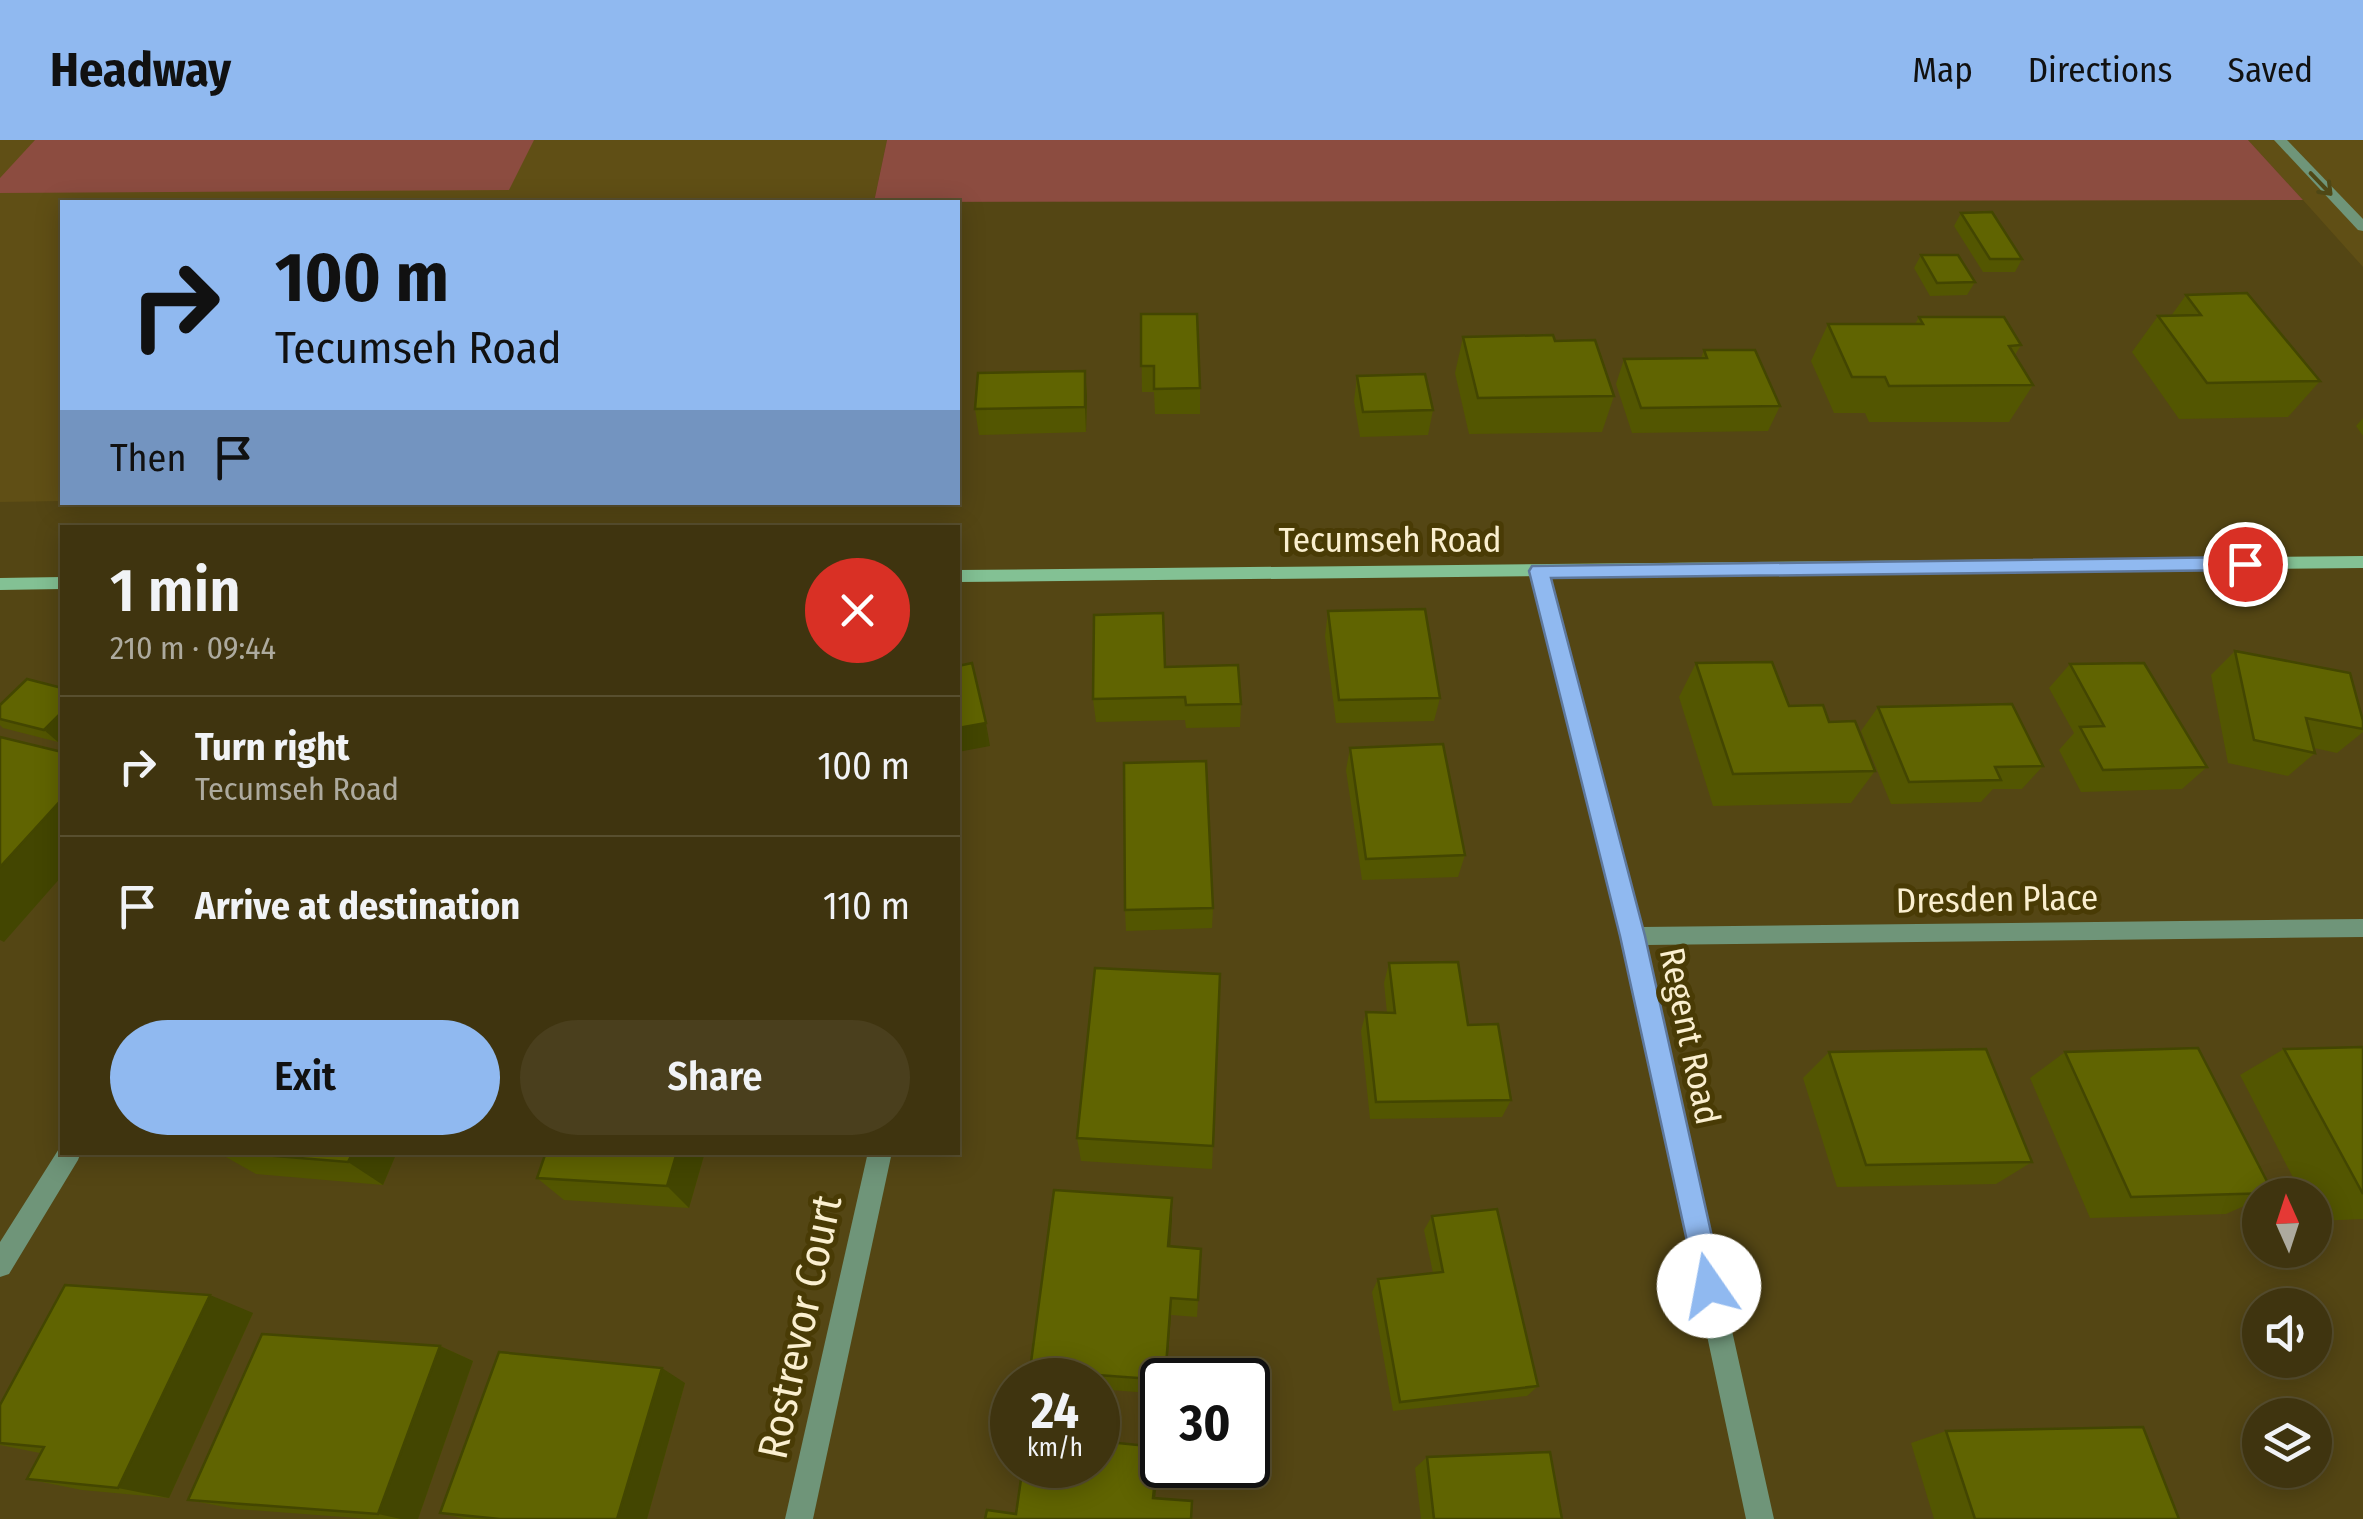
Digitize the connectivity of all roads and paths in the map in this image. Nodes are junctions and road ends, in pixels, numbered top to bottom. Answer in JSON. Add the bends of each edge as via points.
{"nodes":[{"id":1,"x":2280,"y":140,"type":"edge"},
{"id":2,"x":2363,"y":227,"type":"edge"},
{"id":3,"x":2363,"y":562,"type":"edge"},
{"id":4,"x":1539,"y":571,"type":"junction"},
{"id":5,"x":960,"y":576,"type":"edge"},
{"id":6,"x":60,"y":583,"type":"edge"},
{"id":7,"x":0,"y":584,"type":"edge"},
{"id":8,"x":2363,"y":928,"type":"edge"},
{"id":9,"x":1632,"y":936,"type":"junction"},
{"id":10,"x":68,"y":1155,"type":"edge"},
{"id":11,"x":879,"y":1155,"type":"edge"},
{"id":12,"x":0,"y":1265,"type":"edge"},
{"id":13,"x":799,"y":1519,"type":"edge"},
{"id":14,"x":1760,"y":1519,"type":"edge"}],
"edges":[{"from":1,"to":2,"type":"street","one_way":true},
{"from":3,"to":4,"type":"main road","name":"Tecumseh Road"},
{"from":4,"to":5,"type":"main road","name":"Tecumseh Road"},
{"from":4,"to":9,"type":"street","name":"Regent Road"},
{"from":6,"to":7,"type":"main road"},
{"from":8,"to":9,"type":"street","name":"Dresden Place"},
{"from":9,"to":14,"type":"street","name":"Regent Road"},
{"from":10,"to":12,"type":"street"},
{"from":11,"to":13,"type":"street","name":"Rostrevor Court"}]}
